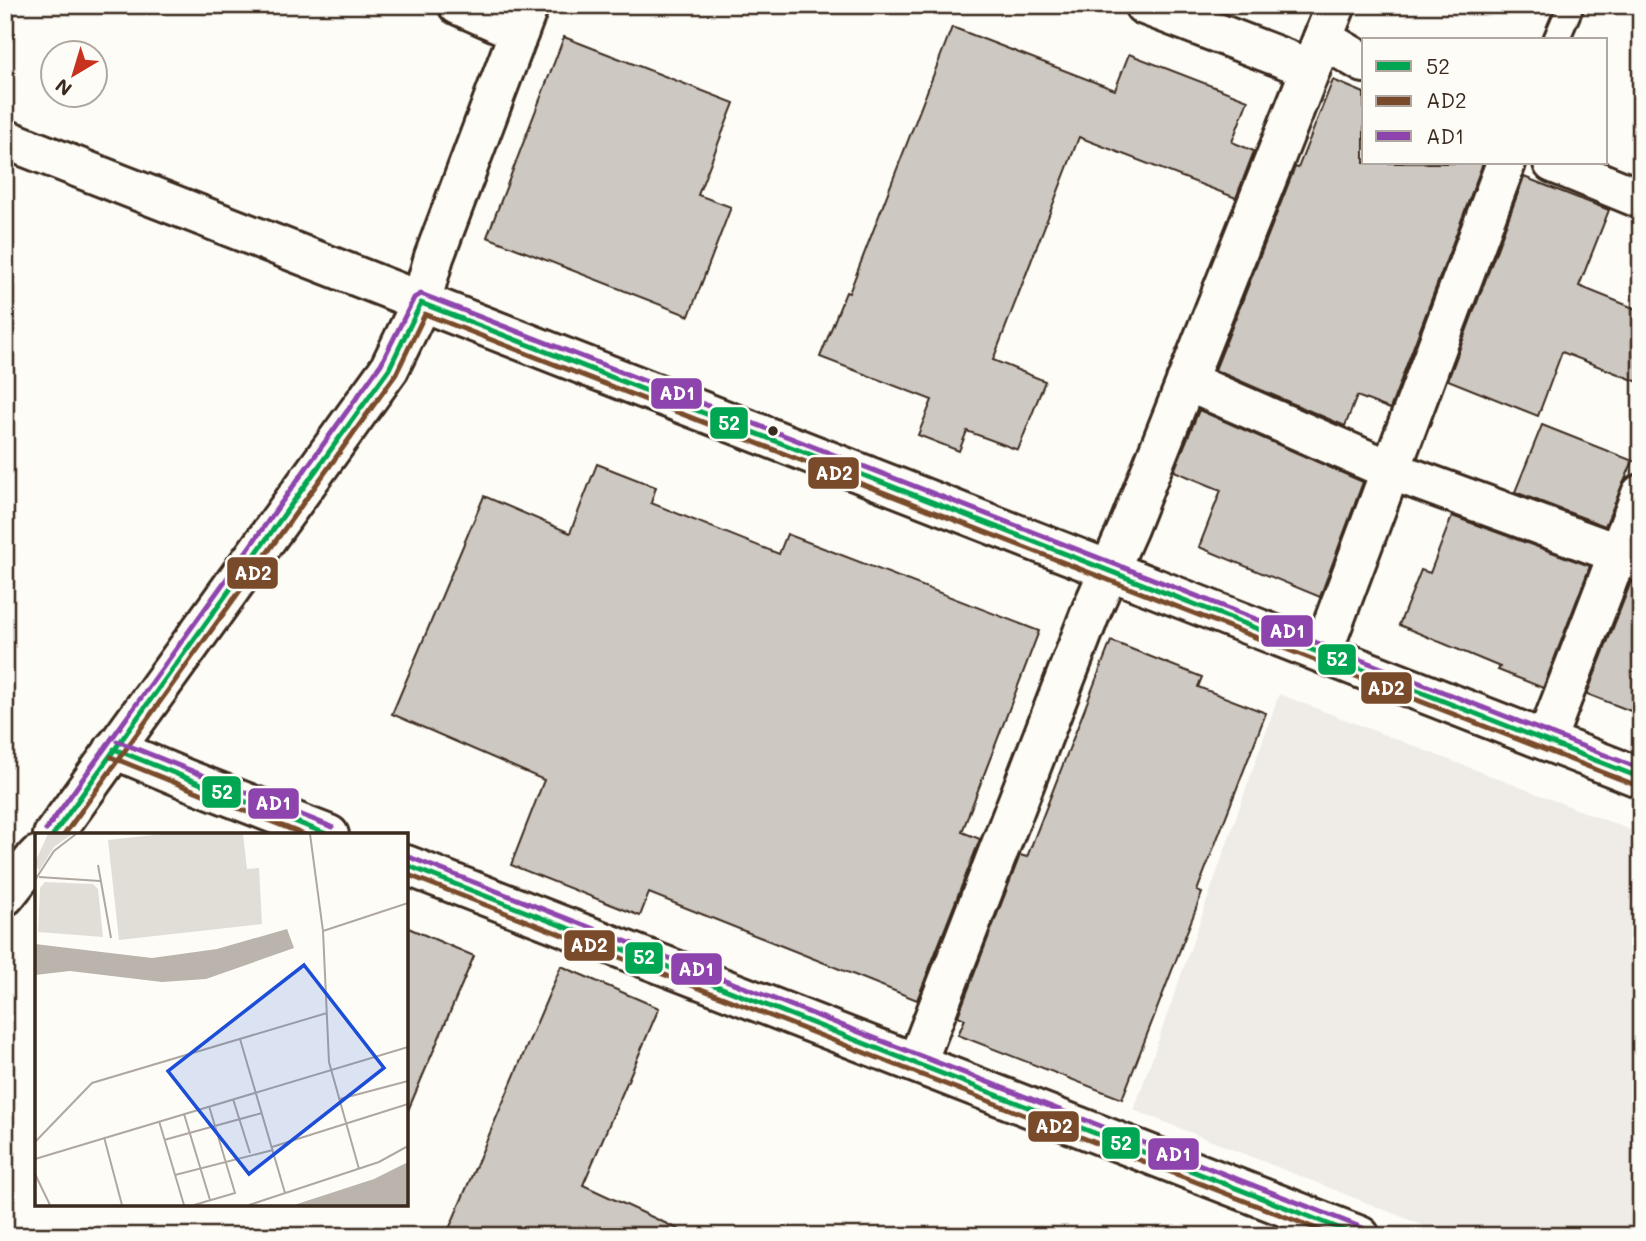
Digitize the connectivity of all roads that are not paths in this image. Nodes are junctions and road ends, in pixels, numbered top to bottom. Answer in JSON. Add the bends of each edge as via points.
{"nodes":[{"id":1,"x":458,"y":5,"type":"edge"},
{"id":2,"x":1144,"y":5,"type":"edge"},
{"id":3,"x":1571,"y":5,"type":"edge"},
{"id":4,"x":524,"y":18,"type":"edge"},
{"id":5,"x":1323,"y":38,"type":"edge"},
{"id":6,"x":1557,"y":38,"type":"edge"},
{"id":7,"x":1362,"y":62,"type":"edge"},
{"id":8,"x":5,"y":139,"type":"edge"},
{"id":9,"x":1506,"y":164,"type":"edge"},
{"id":10,"x":1555,"y":164,"type":"edge"},
{"id":11,"x":1641,"y":199,"type":"edge"},
{"id":12,"x":421,"y":303,"type":"junction"},
{"id":13,"x":1186,"y":381,"type":"junction"},
{"id":14,"x":1391,"y":470,"type":"junction"},
{"id":15,"x":1641,"y":494,"type":"edge"},
{"id":16,"x":1629,"y":558,"type":"edge"},
{"id":17,"x":1109,"y":569,"type":"junction"},
{"id":18,"x":1322,"y":653,"type":"junction"},
{"id":19,"x":1546,"y":740,"type":"junction"},
{"id":20,"x":114,"y":749,"type":"junction"},
{"id":21,"x":1641,"y":778,"type":"edge"},
{"id":22,"x":55,"y":833,"type":"edge"},
{"id":23,"x":325,"y":833,"type":"edge"},
{"id":24,"x":35,"y":858,"type":"edge"},
{"id":25,"x":408,"y":865,"type":"edge"},
{"id":26,"x":5,"y":896,"type":"edge"},
{"id":27,"x":917,"y":1062,"type":"junction"},
{"id":28,"x":1360,"y":1236,"type":"edge"}],
"edges":[{"from":1,"to":4,"type":"street"},
{"from":2,"to":5,"type":"street"},
{"from":3,"to":6,"type":"lane"},
{"from":4,"to":12,"type":"street"},
{"from":5,"to":7,"type":"street"},
{"from":5,"to":13,"type":"street"},
{"from":8,"to":12,"type":"street"},
{"from":9,"to":14,"type":"street"},
{"from":10,"to":11,"type":"street"},
{"from":12,"to":17,"type":"street"},
{"from":12,"to":20,"type":"street","via":[[389,369]]},
{"from":13,"to":14,"type":"street"},
{"from":13,"to":17,"type":"street"},
{"from":14,"to":16,"type":"street"},
{"from":14,"to":18,"type":"street"},
{"from":15,"to":16,"type":"street"},
{"from":16,"to":19,"type":"street"},
{"from":17,"to":18,"type":"street"},
{"from":17,"to":27,"type":"street"},
{"from":18,"to":19,"type":"street"},
{"from":19,"to":21,"type":"street"},
{"from":20,"to":22,"type":"street"},
{"from":20,"to":23,"type":"street"},
{"from":24,"to":26,"type":"street"},
{"from":25,"to":27,"type":"street"},
{"from":27,"to":28,"type":"street"}]}
